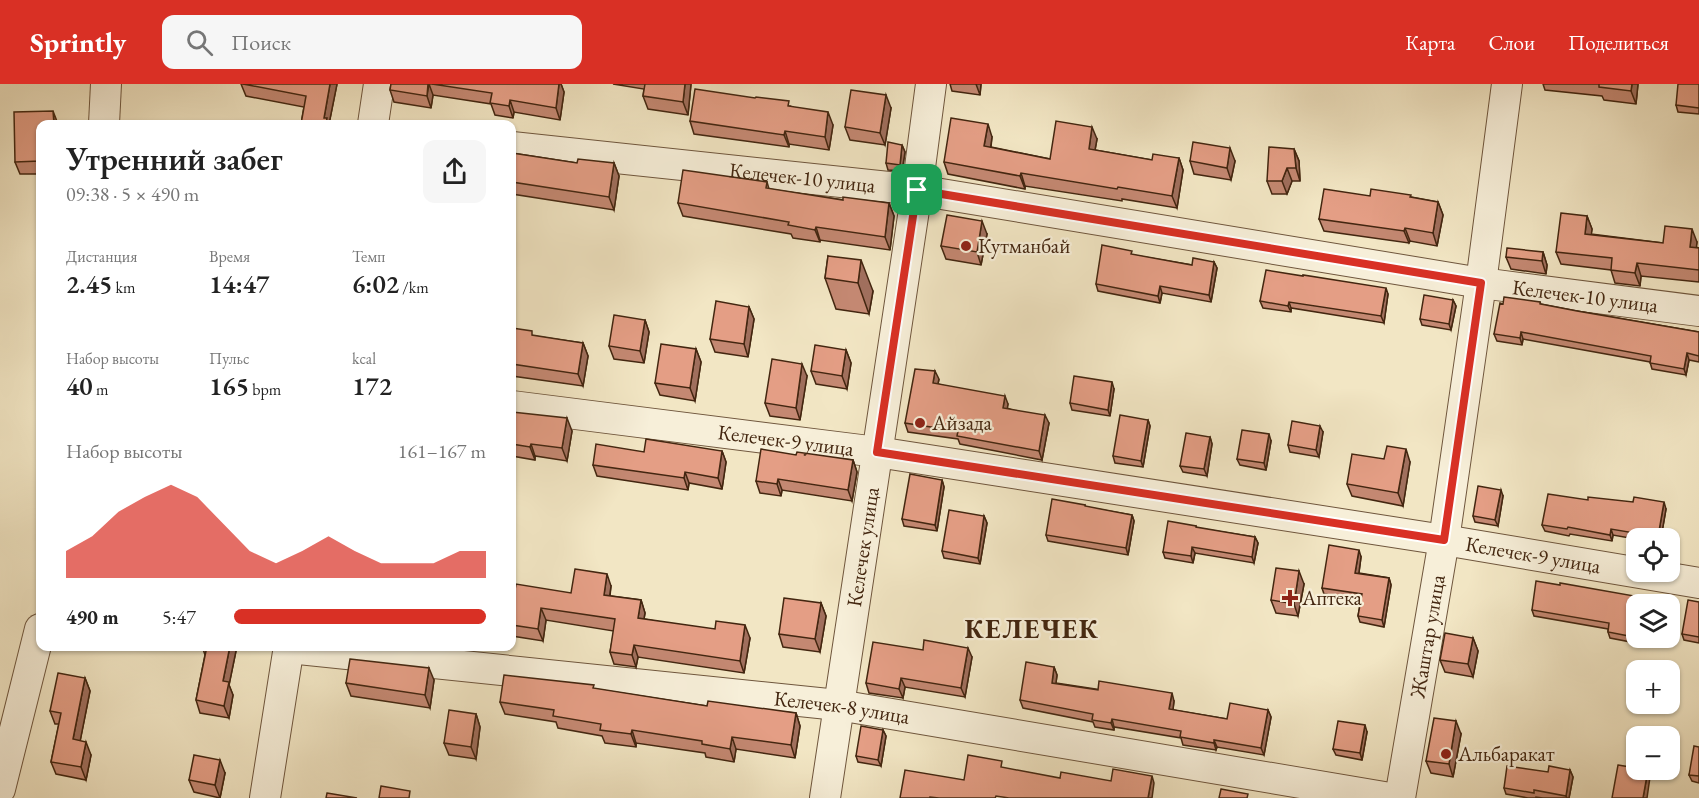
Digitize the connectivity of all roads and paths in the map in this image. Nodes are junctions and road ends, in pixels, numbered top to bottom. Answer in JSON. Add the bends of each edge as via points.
{"nodes":[{"id":1,"x":106,"y":84,"type":"edge"},
{"id":2,"x":379,"y":84,"type":"edge"},
{"id":3,"x":931,"y":84,"type":"edge"},
{"id":4,"x":1507,"y":84,"type":"edge"},
{"id":5,"x":104,"y":120,"type":"edge"},
{"id":6,"x":374,"y":120,"type":"edge"},
{"id":7,"x":516,"y":147,"type":"edge"},
{"id":8,"x":917,"y":190,"type":"junction"},
{"id":9,"x":1481,"y":283,"type":"junction"},
{"id":10,"x":1699,"y":311,"type":"edge"},
{"id":11,"x":516,"y":407,"type":"edge"},
{"id":12,"x":877,"y":452,"type":"junction"},
{"id":13,"x":1444,"y":540,"type":"junction"},
{"id":14,"x":1699,"y":583,"type":"edge"},
{"id":15,"x":36,"y":645,"type":"edge"},
{"id":16,"x":288,"y":651,"type":"edge"},
{"id":17,"x":327,"y":651,"type":"edge"},
{"id":18,"x":838,"y":705,"type":"junction"},
{"id":19,"x":0,"y":789,"type":"edge"},
{"id":20,"x":265,"y":798,"type":"edge"},
{"id":21,"x":825,"y":798,"type":"edge"},
{"id":22,"x":1390,"y":798,"type":"edge"},
{"id":23,"x":1400,"y":798,"type":"edge"}],
"edges":[{"from":1,"to":5,"type":"street"},
{"from":2,"to":6,"type":"street"},
{"from":3,"to":8,"type":"street","name":"Келечек улица"},
{"from":4,"to":9,"type":"street","name":"Жаштар улица"},
{"from":7,"to":8,"type":"street","name":"Келечек-10 улица"},
{"from":8,"to":9,"type":"street","name":"Келечек-10 улица"},
{"from":8,"to":12,"type":"street","name":"Келечек улица"},
{"from":9,"to":10,"type":"street","name":"Келечек-10 улица"},
{"from":9,"to":13,"type":"street","name":"Жаштар улица"},
{"from":11,"to":12,"type":"street","name":"Келечек-9 улица"},
{"from":12,"to":13,"type":"street","name":"Келечек-9 улица"},
{"from":12,"to":18,"type":"street","name":"Келечек улица"},
{"from":13,"to":14,"type":"street","name":"Келечек-9 улица"},
{"from":13,"to":23,"type":"street","name":"Жаштар улица"},
{"from":15,"to":19,"type":"street"},
{"from":16,"to":20,"type":"street"},
{"from":17,"to":18,"type":"street","name":"Келечек-8 улица"},
{"from":18,"to":21,"type":"street","name":"Келечек улица"},
{"from":18,"to":22,"type":"street","name":"Келечек-8 улица"}]}
